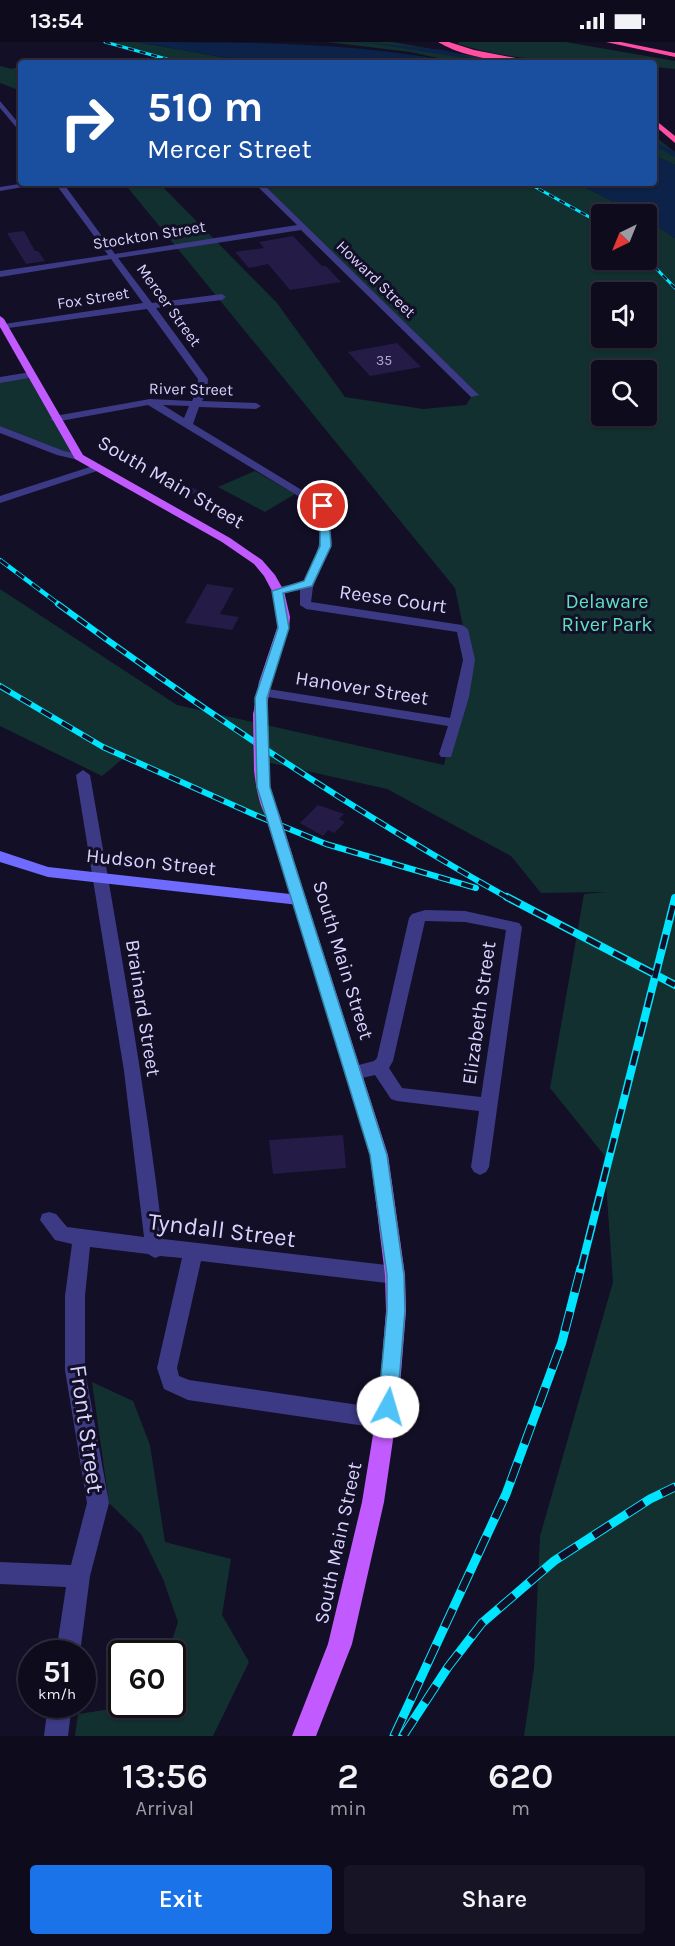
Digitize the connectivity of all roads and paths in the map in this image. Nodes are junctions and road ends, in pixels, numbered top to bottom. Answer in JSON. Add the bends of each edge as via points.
{"nodes":[{"id":1,"x":442,"y":42,"type":"edge"},
{"id":2,"x":610,"y":42,"type":"edge"},
{"id":3,"x":647,"y":42,"type":"edge"},
{"id":4,"x":675,"y":48,"type":"edge"},
{"id":5,"x":675,"y":55,"type":"edge"},
{"id":6,"x":520,"y":60,"type":"edge"},
{"id":7,"x":0,"y":103,"type":"edge"},
{"id":8,"x":18,"y":118,"type":"edge"},
{"id":9,"x":12,"y":119,"type":"junction"},
{"id":10,"x":0,"y":120,"type":"edge"},
{"id":11,"x":657,"y":124,"type":"edge"},
{"id":12,"x":18,"y":127,"type":"edge"},
{"id":13,"x":675,"y":140,"type":"edge"},
{"id":14,"x":21,"y":186,"type":"edge"},
{"id":15,"x":61,"y":186,"type":"edge"},
{"id":16,"x":261,"y":186,"type":"edge"},
{"id":17,"x":0,"y":189,"type":"edge"},
{"id":18,"x":302,"y":227,"type":"junction"},
{"id":19,"x":111,"y":256,"type":"junction"},
{"id":20,"x":0,"y":274,"type":"edge"},
{"id":21,"x":222,"y":297,"type":"dead end"},
{"id":22,"x":150,"y":306,"type":"junction"},
{"id":23,"x":2,"y":323,"type":"edge"},
{"id":24,"x":31,"y":375,"type":"junction"},
{"id":25,"x":0,"y":380,"type":"edge"},
{"id":26,"x":474,"y":395,"type":"dead end"},
{"id":27,"x":150,"y":402,"type":"junction"},
{"id":28,"x":196,"y":404,"type":"junction"},
{"id":29,"x":256,"y":406,"type":"dead end"},
{"id":30,"x":55,"y":419,"type":"junction"},
{"id":31,"x":188,"y":424,"type":"junction"},
{"id":32,"x":0,"y":429,"type":"edge"},
{"id":33,"x":79,"y":457,"type":"junction"},
{"id":34,"x":96,"y":468,"type":"junction"},
{"id":35,"x":0,"y":500,"type":"edge"},
{"id":36,"x":309,"y":584,"type":"junction"},
{"id":37,"x":278,"y":591,"type":"junction"},
{"id":38,"x":262,"y":693,"type":"junction"},
{"id":39,"x":455,"y":723,"type":"junction"},
{"id":40,"x":446,"y":754,"type":"dead end"},
{"id":41,"x":83,"y":775,"type":"dead end"},
{"id":42,"x":0,"y":856,"type":"edge"},
{"id":43,"x":100,"y":878,"type":"junction"},
{"id":44,"x":299,"y":900,"type":"junction"},
{"id":45,"x":379,"y":1067,"type":"junction"},
{"id":46,"x":353,"y":1073,"type":"junction"},
{"id":47,"x":489,"y":1105,"type":"junction"},
{"id":48,"x":480,"y":1167,"type":"dead end"},
{"id":49,"x":49,"y":1220,"type":"dead end"},
{"id":50,"x":82,"y":1238,"type":"junction"},
{"id":51,"x":155,"y":1249,"type":"junction"},
{"id":52,"x":192,"y":1253,"type":"junction"},
{"id":53,"x":395,"y":1275,"type":"junction"},
{"id":54,"x":386,"y":1419,"type":"junction"},
{"id":55,"x":0,"y":1573,"type":"edge"},
{"id":56,"x":79,"y":1575,"type":"junction"},
{"id":57,"x":70,"y":1640,"type":"edge"},
{"id":58,"x":58,"y":1718,"type":"edge"},
{"id":59,"x":56,"y":1736,"type":"edge"},
{"id":60,"x":304,"y":1736,"type":"edge"}],
"edges":[{"from":1,"to":6,"type":"highway"},
{"from":2,"to":5,"type":"highway"},
{"from":3,"to":4,"type":"highway"},
{"from":7,"to":9,"type":"street"},
{"from":8,"to":9,"type":"street"},
{"from":9,"to":10,"type":"street"},
{"from":9,"to":12,"type":"street"},
{"from":11,"to":13,"type":"highway"},
{"from":14,"to":17,"type":"street"},
{"from":15,"to":19,"type":"street","name":"Mercer Street"},
{"from":16,"to":18,"type":"street","name":"Howard Street"},
{"from":18,"to":19,"type":"street","name":"Stockton Street"},
{"from":18,"to":26,"type":"street","name":"Howard Street"},
{"from":19,"to":20,"type":"street","name":"Stockton Street"},
{"from":19,"to":22,"type":"street","name":"Mercer Street"},
{"from":21,"to":22,"type":"street","name":"Fox Street"},
{"from":22,"to":23,"type":"street","name":"Fox Street"},
{"from":22,"to":28,"type":"street","name":"Mercer Street","via":[[203,379]]},
{"from":23,"to":24,"type":"main road","name":"South Main Street"},
{"from":24,"to":25,"type":"street"},
{"from":24,"to":30,"type":"main road","name":"South Main Street"},
{"from":27,"to":28,"type":"street","name":"River Street"},
{"from":27,"to":30,"type":"street","name":"River Street"},
{"from":27,"to":31,"type":"street"},
{"from":28,"to":29,"type":"street","name":"River Street"},
{"from":28,"to":31,"type":"street","name":"Mercer Street"},
{"from":30,"to":33,"type":"main road","name":"South Main Street"},
{"from":31,"to":36,"type":"street","via":[[323,506],[326,546]]},
{"from":32,"to":33,"type":"street"},
{"from":33,"to":34,"type":"main road","name":"South Main Street"},
{"from":34,"to":35,"type":"street"},
{"from":34,"to":37,"type":"main road","name":"South Main Street","via":[[245,553],[258,562]]},
{"from":36,"to":37,"type":"street"},
{"from":36,"to":39,"type":"street","name":"Reese Court","via":[[304,603],[309,607],[462,628],[469,660]]},
{"from":37,"to":38,"type":"main road","name":"South Main Street","via":[[283,628]]},
{"from":38,"to":39,"type":"street","name":"Hanover Street"},
{"from":38,"to":44,"type":"main road","name":"South Main Street","bridge":true,"via":[[264,787]]},
{"from":39,"to":40,"type":"street"},
{"from":41,"to":43,"type":"street","name":"Brainard Street"},
{"from":42,"to":43,"type":"street","name":"Hudson Street","via":[[31,868]]},
{"from":43,"to":44,"type":"street","name":"Hudson Street"},
{"from":43,"to":51,"type":"street","name":"Brainard Street","via":[[148,1170]]},
{"from":44,"to":46,"type":"main road","name":"South Main Street"},
{"from":45,"to":46,"type":"street"},
{"from":45,"to":47,"type":"street","name":"Elizabeth Street","via":[[397,1094]]},
{"from":45,"to":47,"type":"street","name":"Elizabeth Street","via":[[388,1051],[417,918],[429,915],[514,927]]},
{"from":46,"to":53,"type":"main road","name":"South Main Street","via":[[379,1155]]},
{"from":47,"to":48,"type":"street","name":"Elizabeth Street"},
{"from":49,"to":50,"type":"street","name":"Tyndall Street","via":[[62,1234]]},
{"from":50,"to":51,"type":"street","name":"Tyndall Street"},
{"from":50,"to":56,"type":"street","name":"Front Street","via":[[75,1296],[75,1370],[98,1503]]},
{"from":51,"to":52,"type":"street","name":"Tyndall Street"},
{"from":52,"to":53,"type":"street","name":"Tyndall Street"},
{"from":52,"to":54,"type":"street","via":[[167,1368],[171,1382],[188,1390]]},
{"from":53,"to":54,"type":"main road","name":"South Main Street","via":[[396,1311]]},
{"from":54,"to":60,"type":"main road","name":"South Main Street","via":[[373,1502],[345,1626]]},
{"from":55,"to":56,"type":"street"},
{"from":56,"to":57,"type":"street","name":"Front Street"},
{"from":58,"to":59,"type":"street"}]}
